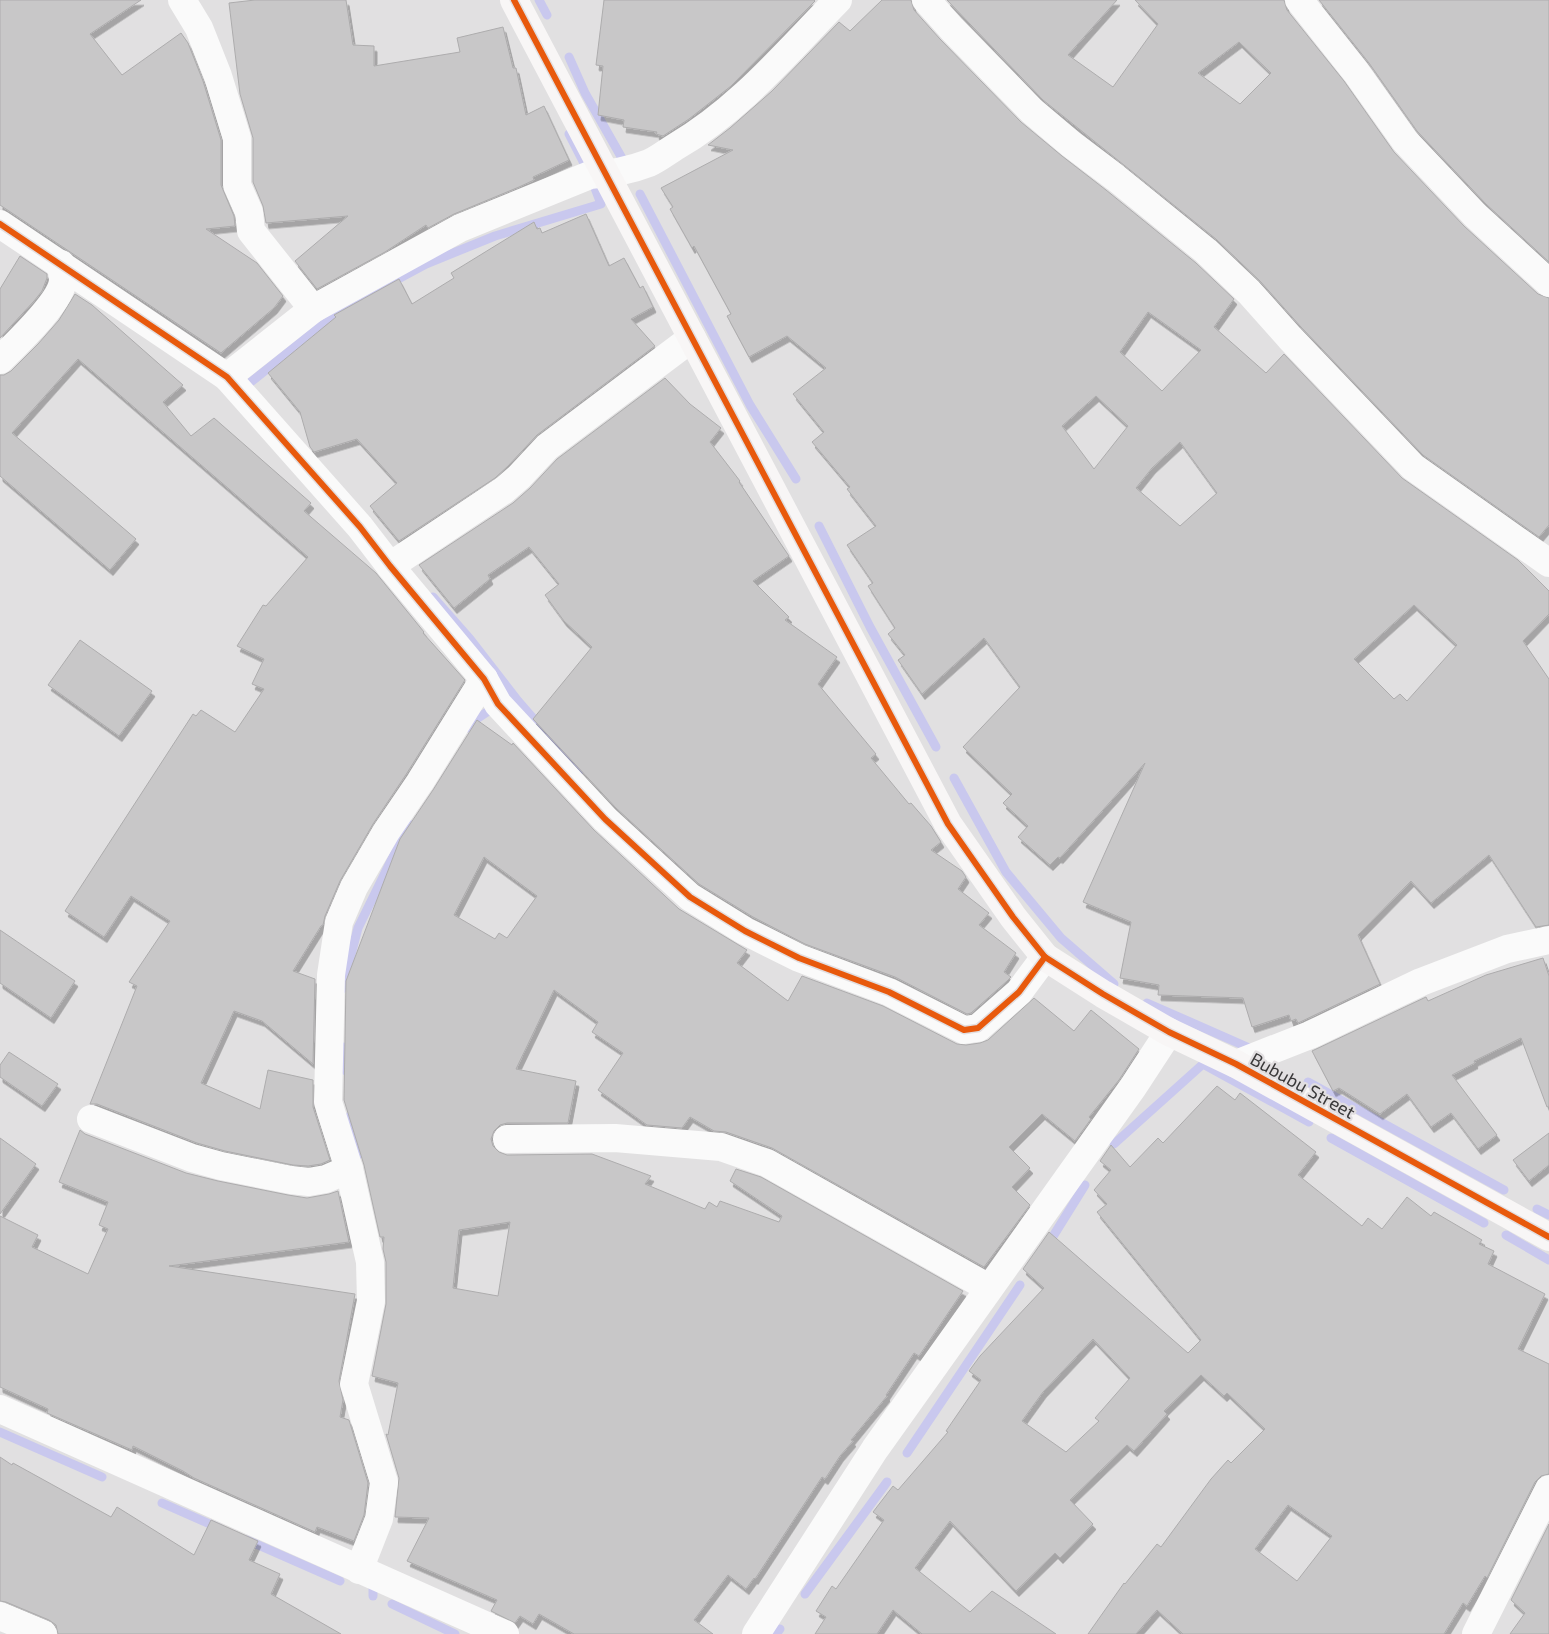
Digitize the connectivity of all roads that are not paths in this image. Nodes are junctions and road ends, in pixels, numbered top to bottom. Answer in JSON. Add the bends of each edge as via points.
{"nodes":[{"id":1,"x":182,"y":0,"type":"edge"},
{"id":2,"x":514,"y":0,"type":"edge"},
{"id":3,"x":838,"y":0,"type":"edge"},
{"id":4,"x":926,"y":0,"type":"edge"},
{"id":5,"x":1299,"y":0,"type":"edge"},
{"id":6,"x":605,"y":174,"type":"junction"},
{"id":7,"x":0,"y":224,"type":"edge"},
{"id":8,"x":61,"y":264,"type":"junction"},
{"id":9,"x":1549,"y":283,"type":"edge"},
{"id":10,"x":313,"y":309,"type":"junction"},
{"id":11,"x":692,"y":338,"type":"junction"},
{"id":12,"x":0,"y":360,"type":"edge"},
{"id":13,"x":227,"y":377,"type":"junction"},
{"id":14,"x":1549,"y":563,"type":"edge"},
{"id":15,"x":390,"y":566,"type":"junction"},
{"id":16,"x":484,"y":678,"type":"junction"},
{"id":17,"x":1549,"y":940,"type":"edge"},
{"id":18,"x":1044,"y":956,"type":"junction"},
{"id":19,"x":1169,"y":1032,"type":"junction"},
{"id":20,"x":1236,"y":1064,"type":"junction"},
{"id":21,"x":90,"y":1118,"type":"dead end"},
{"id":22,"x":507,"y":1139,"type":"dead end"},
{"id":23,"x":350,"y":1169,"type":"junction"},
{"id":24,"x":1549,"y":1237,"type":"edge"},
{"id":25,"x":989,"y":1288,"type":"junction"},
{"id":26,"x":0,"y":1409,"type":"edge"},
{"id":27,"x":1549,"y":1489,"type":"edge"},
{"id":28,"x":360,"y":1570,"type":"junction"},
{"id":29,"x":0,"y":1616,"type":"edge"},
{"id":30,"x":43,"y":1634,"type":"edge"},
{"id":31,"x":505,"y":1634,"type":"edge"},
{"id":32,"x":756,"y":1634,"type":"edge"},
{"id":33,"x":1476,"y":1634,"type":"edge"}],
"edges":[{"from":1,"to":10,"type":"street","via":[[218,76],[237,138],[238,185],[250,212],[251,231]]},
{"from":2,"to":6,"type":"street","name":"Bububu Street"},
{"from":3,"to":6,"type":"street","via":[[743,98],[714,122],[649,162]]},
{"from":4,"to":14,"type":"street","via":[[1032,110],[1206,251],[1249,292],[1413,467]]},
{"from":5,"to":9,"type":"street","via":[[1405,141],[1475,215]]},
{"from":6,"to":10,"type":"street","via":[[590,174],[460,228]]},
{"from":6,"to":11,"type":"street","name":"Bububu Street"},
{"from":7,"to":8,"type":"street"},
{"from":8,"to":12,"type":"street","via":[[63,282],[55,298],[30,330]]},
{"from":8,"to":13,"type":"street"},
{"from":10,"to":13,"type":"street"},
{"from":11,"to":15,"type":"street","via":[[547,447],[504,490]]},
{"from":11,"to":18,"type":"street","name":"Bububu Street","via":[[948,824]]},
{"from":13,"to":15,"type":"street","via":[[360,527]]},
{"from":15,"to":16,"type":"street"},
{"from":16,"to":18,"type":"street","via":[[498,704],[605,818],[690,897],[745,931],[799,958],[889,992],[964,1030],[978,1028],[1019,992]]},
{"from":16,"to":23,"type":"street","via":[[386,832],[354,887],[339,922],[331,975],[328,1102]]},
{"from":17,"to":20,"type":"street","via":[[1507,949],[1420,982],[1310,1035]]},
{"from":18,"to":19,"type":"street","name":"Bububu Street"},
{"from":19,"to":20,"type":"street","name":"Bububu Street"},
{"from":19,"to":25,"type":"street"},
{"from":20,"to":24,"type":"street","name":"Bububu Street"},
{"from":21,"to":23,"type":"street","via":[[192,1158],[291,1180],[309,1182],[326,1179]]},
{"from":22,"to":25,"type":"street","via":[[615,1138],[721,1147],[767,1163]]},
{"from":23,"to":28,"type":"street","via":[[370,1262],[371,1301],[354,1384],[384,1482],[379,1520]]},
{"from":25,"to":32,"type":"street","via":[[875,1448]]},
{"from":26,"to":28,"type":"street"},
{"from":27,"to":33,"type":"street"},
{"from":28,"to":31,"type":"street"},
{"from":29,"to":30,"type":"street"}]}
